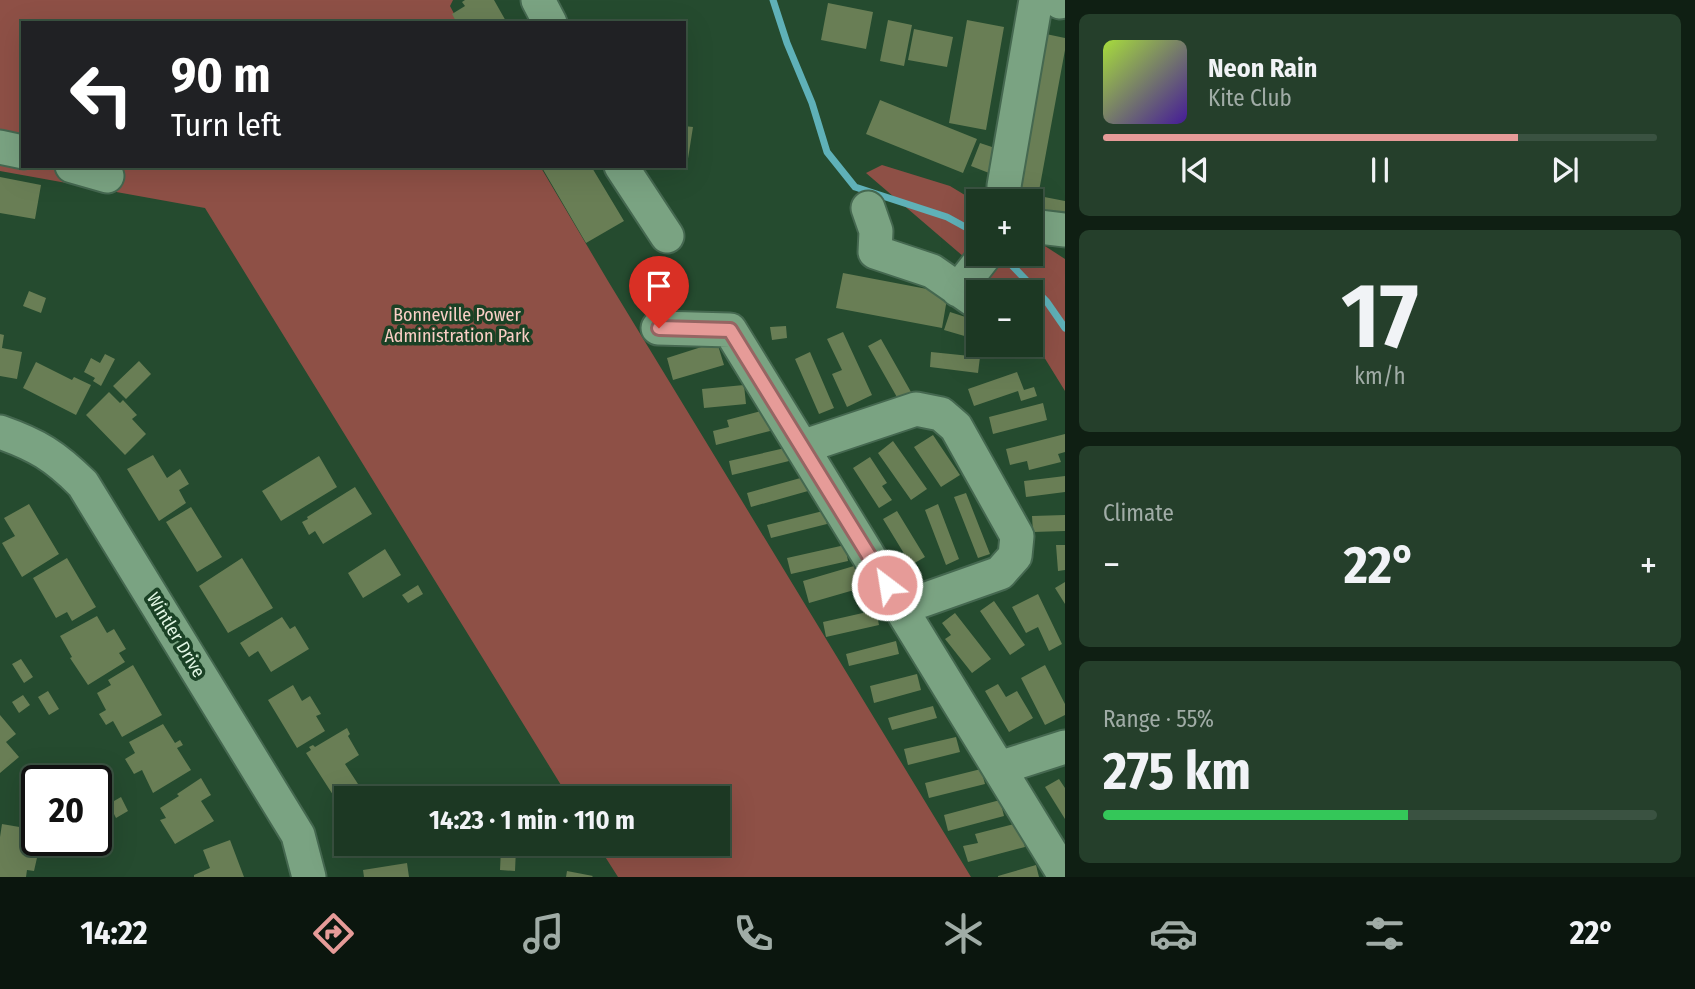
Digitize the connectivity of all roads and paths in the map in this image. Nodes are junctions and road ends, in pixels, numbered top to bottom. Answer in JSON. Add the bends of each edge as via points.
{"nodes":[{"id":1,"x":538,"y":0,"type":"edge"},
{"id":2,"x":1054,"y":1,"type":"edge"},
{"id":3,"x":549,"y":21,"type":"edge"},
{"id":4,"x":0,"y":147,"type":"edge"},
{"id":5,"x":21,"y":152,"type":"edge"},
{"id":6,"x":79,"y":168,"type":"edge"},
{"id":7,"x":622,"y":168,"type":"edge"},
{"id":8,"x":107,"y":176,"type":"dead end"},
{"id":9,"x":1004,"y":189,"type":"edge"},
{"id":10,"x":868,"y":208,"type":"dead end"},
{"id":11,"x":1043,"y":227,"type":"edge"},
{"id":12,"x":1065,"y":230,"type":"edge"},
{"id":13,"x":667,"y":236,"type":"dead end"},
{"id":14,"x":974,"y":279,"type":"edge"},
{"id":15,"x":659,"y":328,"type":"dead end"},
{"id":16,"x":0,"y":432,"type":"edge"},
{"id":17,"x":802,"y":447,"type":"junction"},
{"id":18,"x":901,"y":608,"type":"junction"},
{"id":19,"x":1065,"y":747,"type":"edge"},
{"id":20,"x":999,"y":768,"type":"junction"},
{"id":21,"x":1065,"y":876,"type":"edge"},
{"id":22,"x":309,"y":877,"type":"edge"}],
"edges":[{"from":1,"to":3,"type":"street"},
{"from":2,"to":9,"type":"street"},
{"from":4,"to":5,"type":"street"},
{"from":6,"to":8,"type":"street"},
{"from":7,"to":13,"type":"street"},
{"from":10,"to":14,"type":"street","via":[[876,231],[875,252]]},
{"from":11,"to":12,"type":"street"},
{"from":15,"to":17,"type":"street","via":[[730,330]]},
{"from":16,"to":22,"type":"street","name":"Wintler Drive","via":[[60,461],[83,484],[298,835]]},
{"from":17,"to":18,"type":"street"},
{"from":17,"to":18,"type":"street","via":[[916,409],[941,414],[956,427],[1017,536],[1015,556],[1000,573]]},
{"from":18,"to":20,"type":"street"},
{"from":19,"to":20,"type":"street"},
{"from":20,"to":21,"type":"street"}]}
